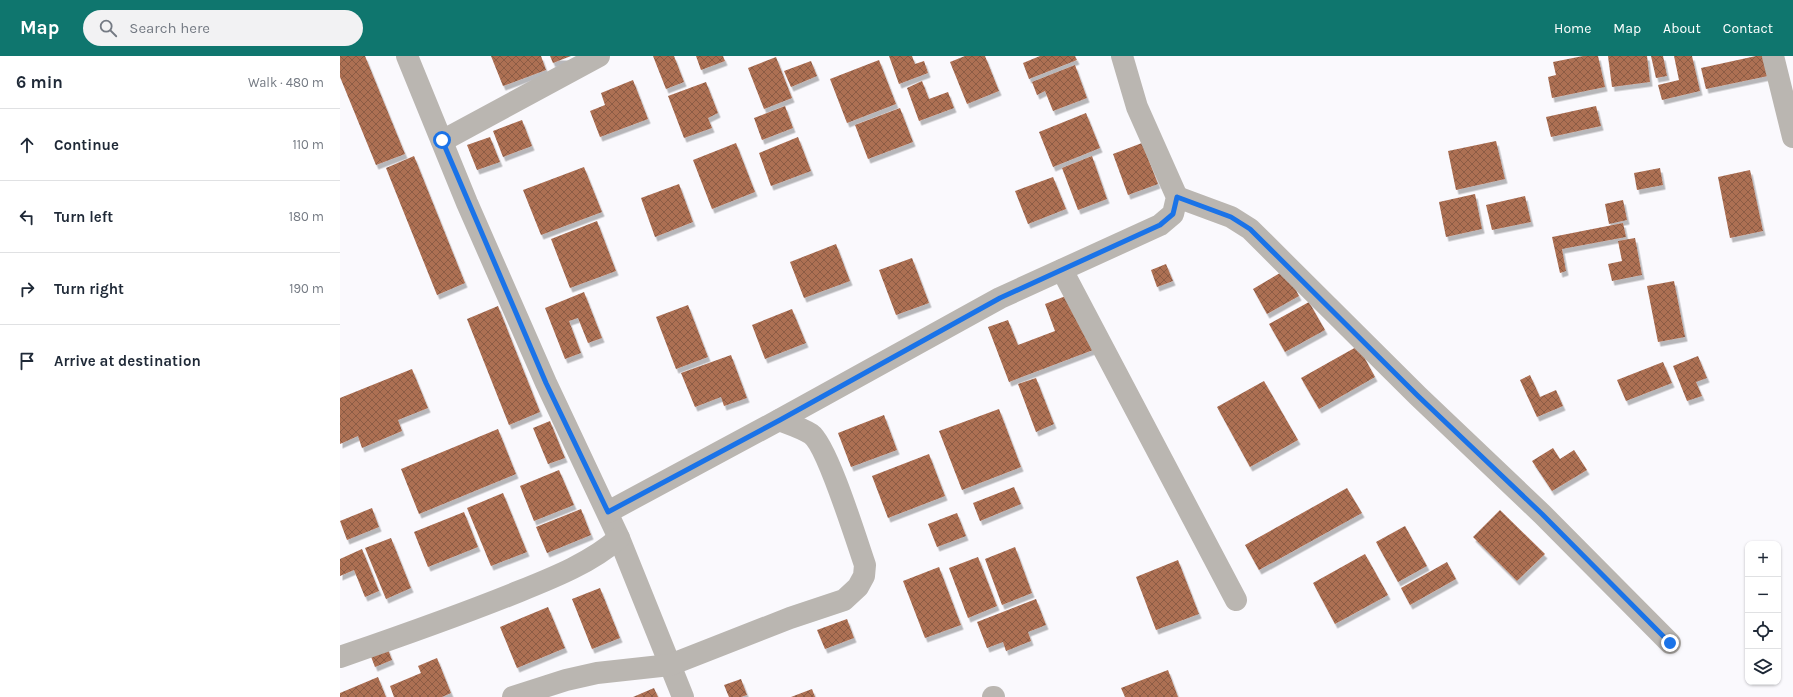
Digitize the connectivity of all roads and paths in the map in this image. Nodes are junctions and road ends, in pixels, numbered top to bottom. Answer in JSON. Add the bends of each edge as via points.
{"nodes":[{"id":1,"x":407,"y":56,"type":"edge"},
{"id":2,"x":599,"y":56,"type":"edge"},
{"id":3,"x":1122,"y":56,"type":"edge"},
{"id":4,"x":1773,"y":56,"type":"edge"},
{"id":5,"x":1793,"y":137,"type":"edge"},
{"id":6,"x":442,"y":140,"type":"junction"},
{"id":7,"x":1177,"y":197,"type":"junction"},
{"id":8,"x":1062,"y":270,"type":"junction"},
{"id":9,"x":780,"y":420,"type":"junction"},
{"id":10,"x":608,"y":512,"type":"junction"},
{"id":11,"x":619,"y":538,"type":"junction"},
{"id":12,"x":1236,"y":600,"type":"dead end"},
{"id":13,"x":1670,"y":643,"type":"dead end"},
{"id":14,"x":340,"y":657,"type":"edge"},
{"id":15,"x":670,"y":665,"type":"junction"},
{"id":16,"x":513,"y":697,"type":"edge"},
{"id":17,"x":683,"y":697,"type":"edge"}],
"edges":[{"from":1,"to":6,"type":"street"},
{"from":2,"to":6,"type":"street"},
{"from":3,"to":7,"type":"street","via":[[1137,107]]},
{"from":4,"to":5,"type":"street"},
{"from":6,"to":10,"type":"street","via":[[546,383]]},
{"from":7,"to":8,"type":"street","via":[[1173,214],[1160,225]]},
{"from":7,"to":13,"type":"street","via":[[1231,217],[1250,229],[1418,396],[1542,514]]},
{"from":8,"to":9,"type":"street","via":[[1000,298]]},
{"from":8,"to":12,"type":"street"},
{"from":9,"to":10,"type":"street"},
{"from":9,"to":15,"type":"street","via":[[812,434],[820,446],[865,565],[864,576],[858,587],[844,600],[790,618]]},
{"from":10,"to":11,"type":"street"},
{"from":11,"to":14,"type":"street","via":[[606,550],[551,578],[482,606]]},
{"from":11,"to":15,"type":"street"},
{"from":15,"to":16,"type":"street","via":[[597,673]]},
{"from":15,"to":17,"type":"street"}]}
